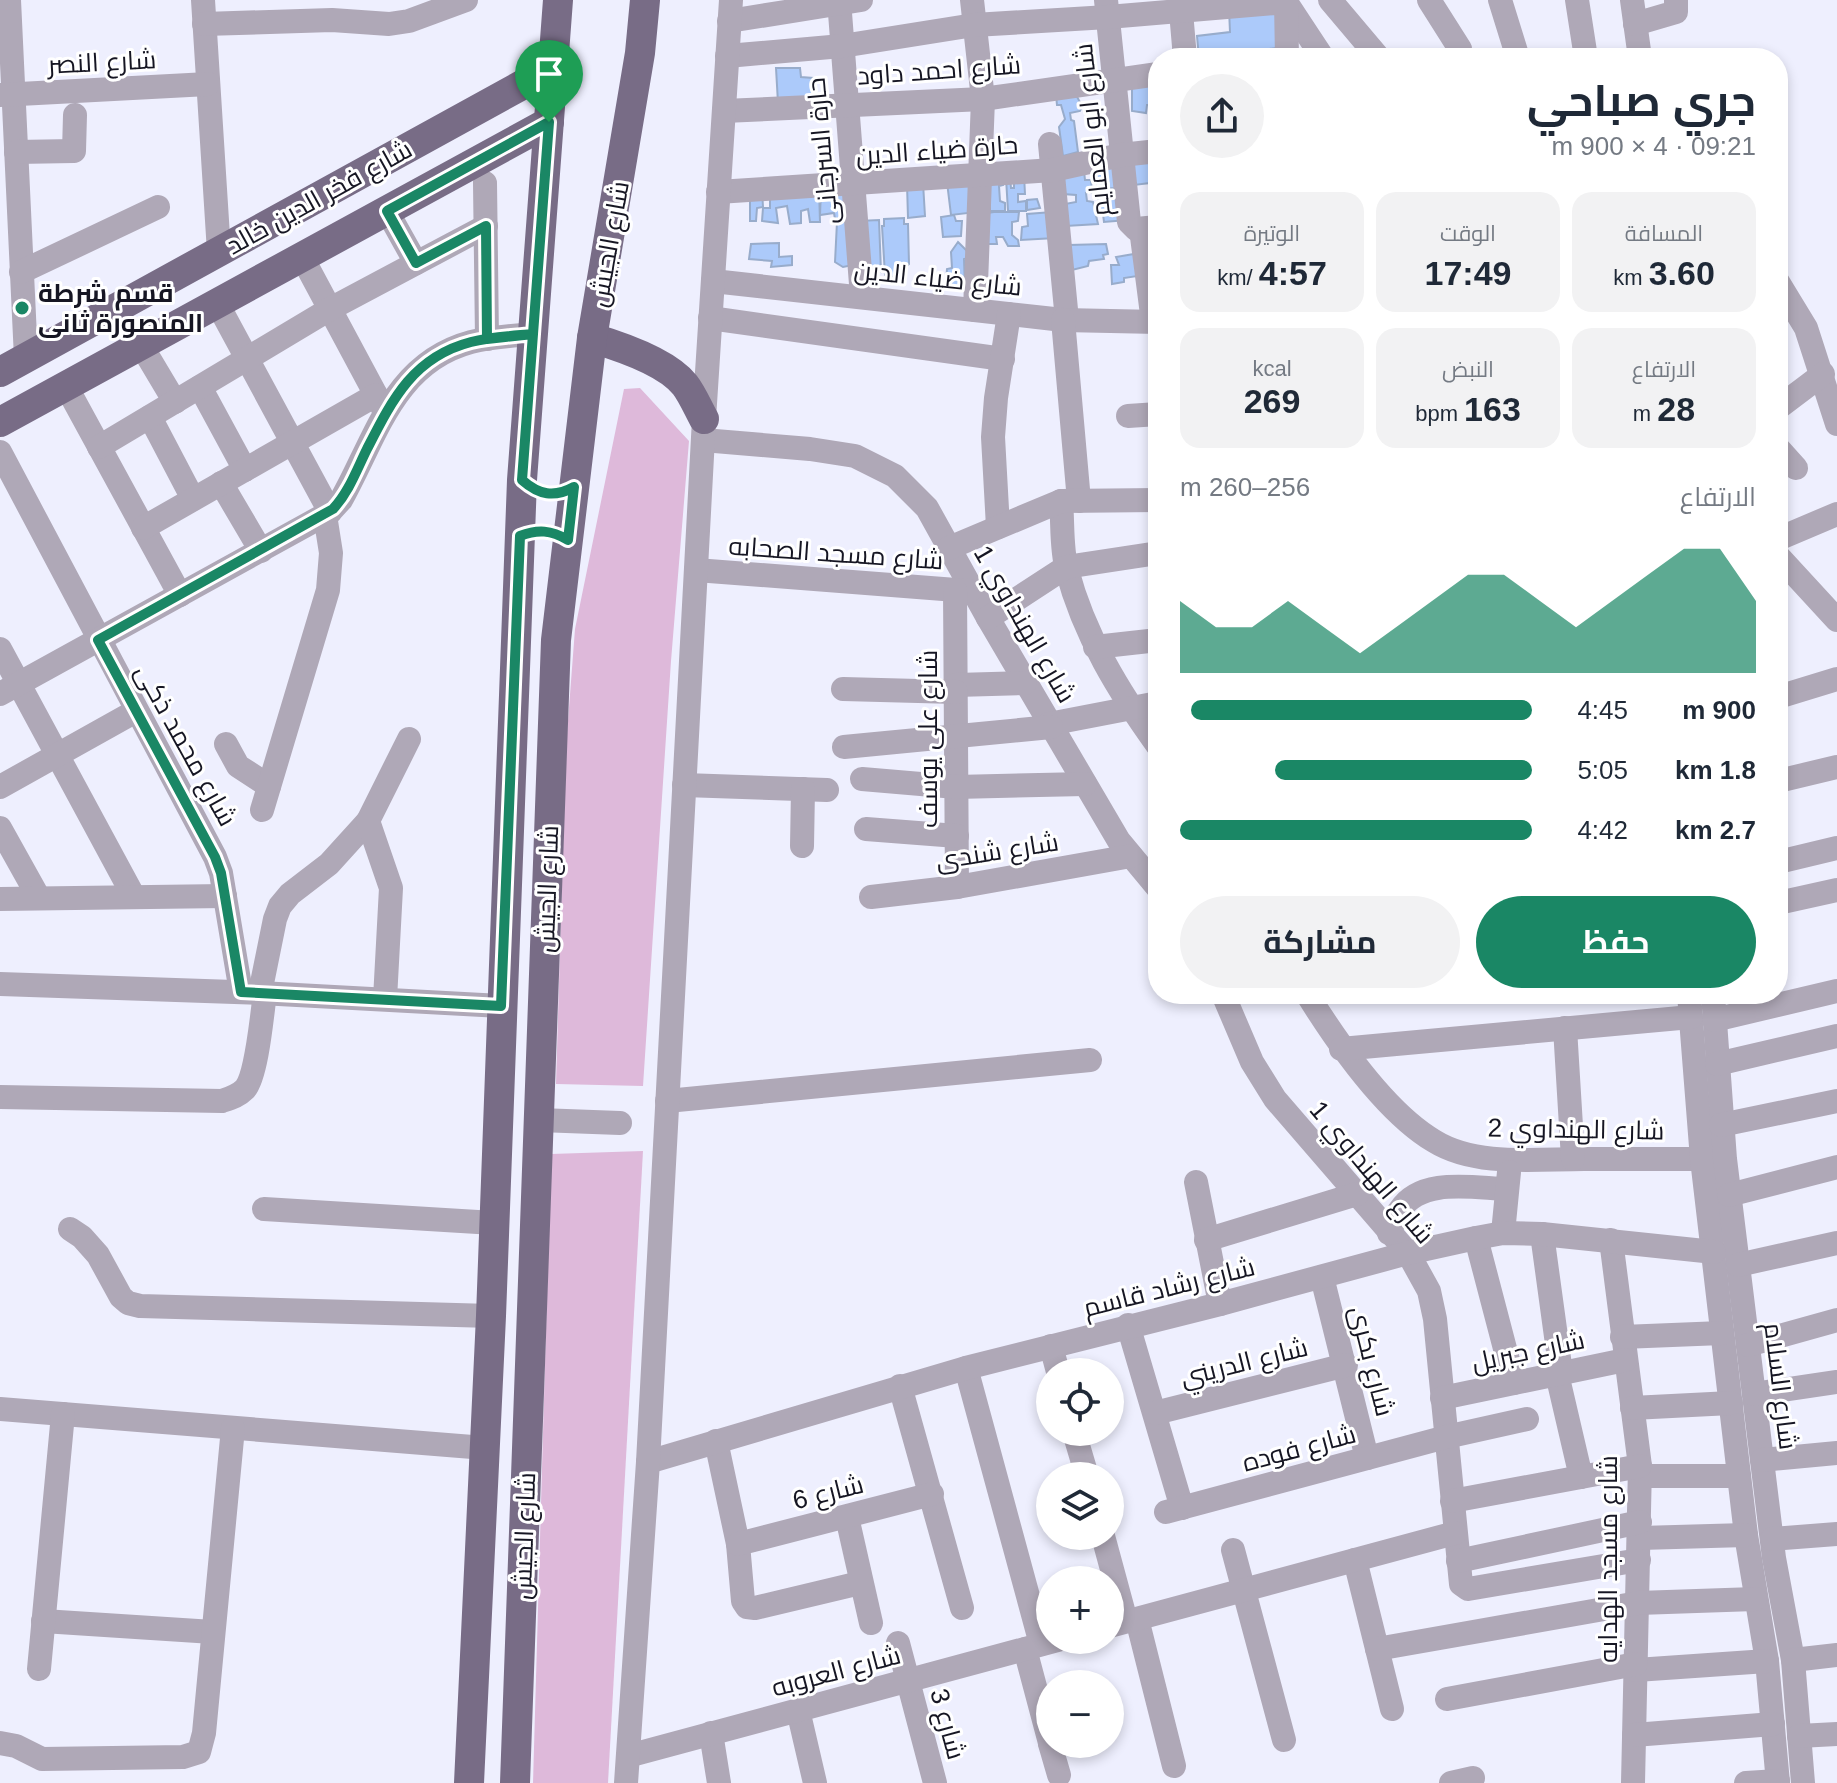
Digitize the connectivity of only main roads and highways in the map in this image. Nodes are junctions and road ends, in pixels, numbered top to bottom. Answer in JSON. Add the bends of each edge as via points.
{"nodes":[{"id":1,"x":558,"y":0,"type":"edge"},
{"id":2,"x":645,"y":0,"type":"edge"},
{"id":3,"x":553,"y":68,"type":"junction"},
{"id":4,"x":549,"y":122,"type":"junction"},
{"id":5,"x":592,"y":338,"type":"junction"},
{"id":6,"x":13,"y":365,"type":"edge"},
{"id":7,"x":56,"y":391,"type":"junction"},
{"id":8,"x":0,"y":422,"type":"edge"},
{"id":9,"x":703,"y":429,"type":"road end"},
{"id":10,"x":522,"y":480,"type":"junction"},
{"id":11,"x":574,"y":487,"type":"junction"},
{"id":12,"x":520,"y":536,"type":"junction"},
{"id":13,"x":568,"y":540,"type":"junction"},
{"id":14,"x":490,"y":1318,"type":"junction"},
{"id":15,"x":532,"y":1323,"type":"junction"},
{"id":16,"x":469,"y":1783,"type":"edge"},
{"id":17,"x":515,"y":1783,"type":"edge"}],
"edges":[{"from":1,"to":3,"type":"main road","name":"شارع الجيش"},
{"from":2,"to":5,"type":"main road","name":"شارع الجيش"},
{"from":3,"to":4,"type":"main road","name":"شارع الجيش"},
{"from":3,"to":6,"type":"main road","name":"شارع فخر الدين خالد"},
{"from":4,"to":7,"type":"main road","name":"شارع فخر الدين خالد"},
{"from":4,"to":10,"type":"main road","name":"شارع الجيش"},
{"from":5,"to":9,"type":"main road","via":[[625,348],[684,384]]},
{"from":5,"to":11,"type":"main road","name":"شارع الجيش"},
{"from":6,"to":7,"type":"main road"},
{"from":7,"to":8,"type":"main road","name":"شارع فخر الدين خالد"},
{"from":10,"to":11,"type":"main road","via":[[547,494]]},
{"from":10,"to":12,"type":"main road","name":"شارع الجيش"},
{"from":11,"to":13,"type":"main road","name":"شارع الجيش"},
{"from":12,"to":13,"type":"main road","via":[[545,530]]},
{"from":12,"to":14,"type":"main road","name":"شارع الجيش"},
{"from":13,"to":15,"type":"main road","name":"شارع الجيش","via":[[556,640]]},
{"from":14,"to":15,"type":"main road"},
{"from":14,"to":16,"type":"main road","name":"شارع الجيش"},
{"from":15,"to":17,"type":"main road","name":"شارع الجيش"}]}
